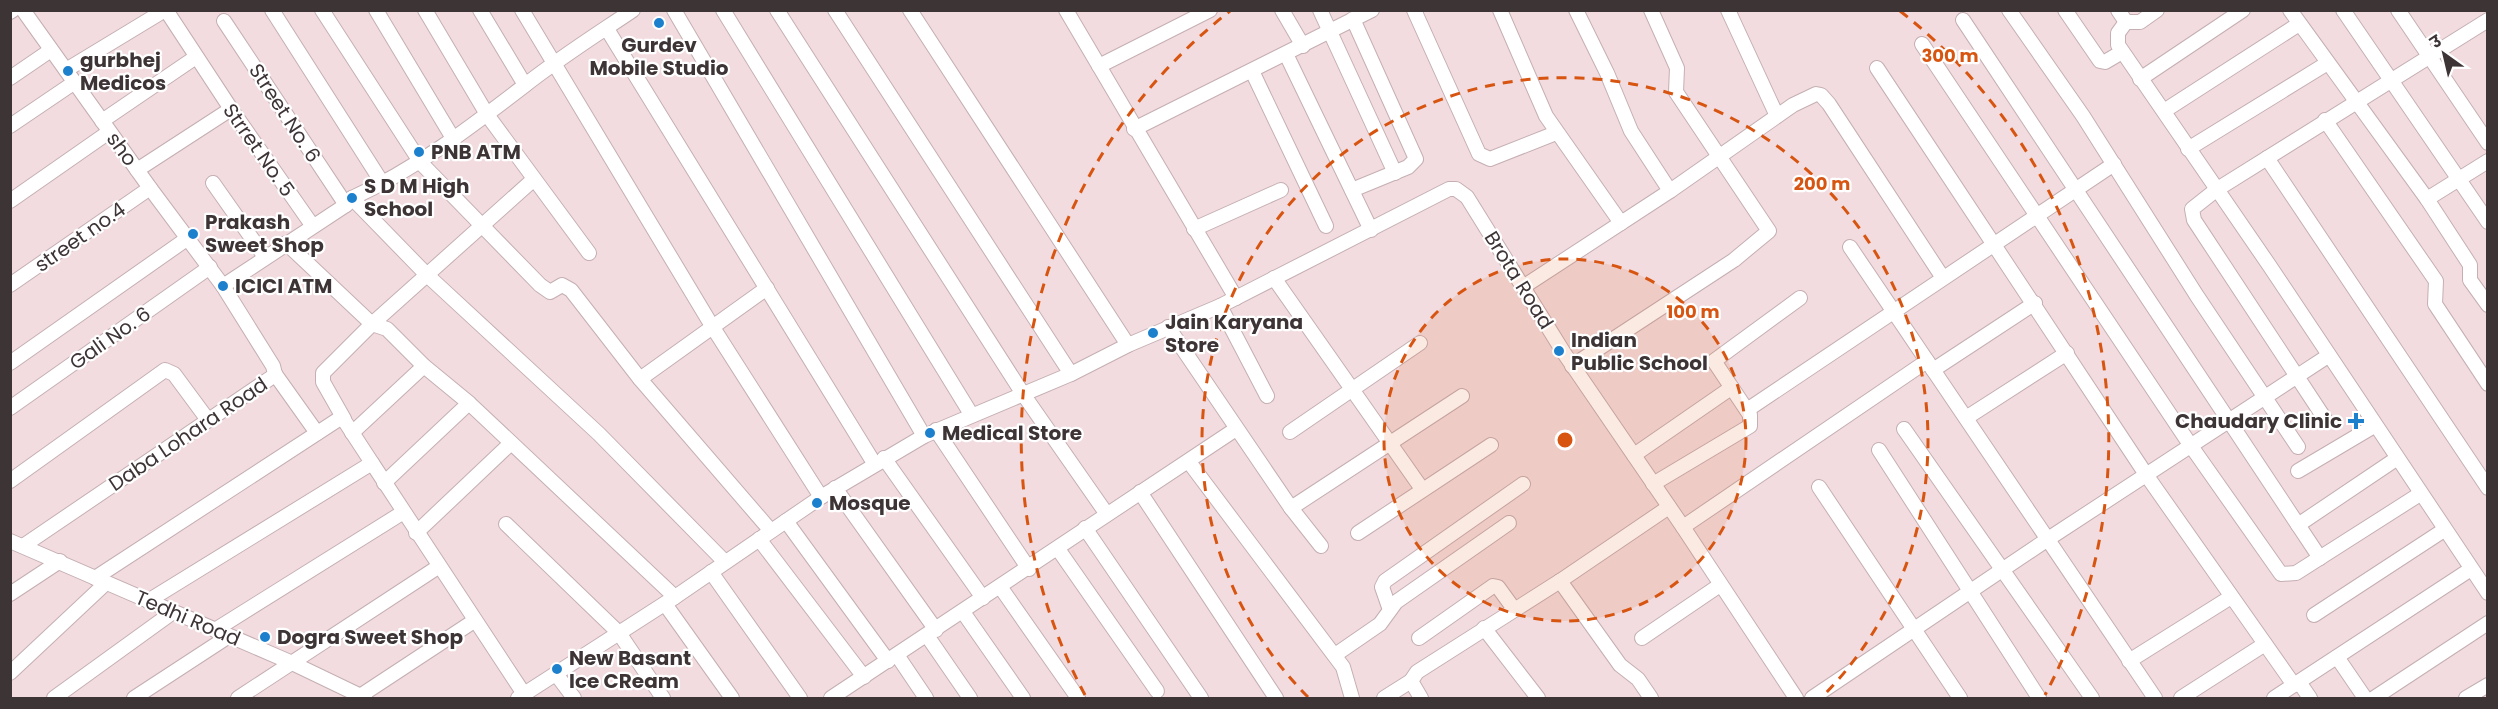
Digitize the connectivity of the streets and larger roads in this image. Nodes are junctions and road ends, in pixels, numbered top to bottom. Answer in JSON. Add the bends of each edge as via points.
{"nodes":[{"id":1,"x":23,"y":10,"type":"edge"},
{"id":2,"x":166,"y":10,"type":"edge"},
{"id":3,"x":272,"y":10,"type":"edge"},
{"id":4,"x":322,"y":10,"type":"edge"},
{"id":5,"x":376,"y":10,"type":"edge"},
{"id":6,"x":425,"y":10,"type":"edge"},
{"id":7,"x":480,"y":10,"type":"edge"},
{"id":8,"x":522,"y":10,"type":"edge"},
{"id":9,"x":633,"y":10,"type":"edge"},
{"id":10,"x":674,"y":10,"type":"edge"},
{"id":11,"x":723,"y":10,"type":"edge"},
{"id":12,"x":777,"y":10,"type":"edge"},
{"id":13,"x":835,"y":10,"type":"edge"},
{"id":14,"x":910,"y":10,"type":"edge"},
{"id":15,"x":1065,"y":10,"type":"edge"},
{"id":16,"x":1210,"y":10,"type":"edge"},
{"id":17,"x":1282,"y":10,"type":"edge"},
{"id":18,"x":1320,"y":10,"type":"edge"},
{"id":19,"x":1372,"y":10,"type":"edge"},
{"id":20,"x":1414,"y":10,"type":"edge"},
{"id":21,"x":1500,"y":10,"type":"edge"},
{"id":22,"x":1576,"y":10,"type":"edge"},
{"id":23,"x":1650,"y":10,"type":"edge"},
{"id":24,"x":1728,"y":10,"type":"edge"},
{"id":25,"x":2009,"y":10,"type":"edge"},
{"id":26,"x":2065,"y":10,"type":"edge"},
{"id":27,"x":2118,"y":10,"type":"edge"},
{"id":28,"x":2157,"y":10,"type":"edge"},
{"id":29,"x":2243,"y":10,"type":"edge"},
{"id":30,"x":2290,"y":10,"type":"edge"},
{"id":31,"x":2343,"y":10,"type":"edge"},
{"id":32,"x":2405,"y":13,"type":"edge"},
{"id":33,"x":1353,"y":19,"type":"junction"},
{"id":34,"x":612,"y":20,"type":"edge"},
{"id":35,"x":1963,"y":20,"type":"dead end"},
{"id":36,"x":2487,"y":20,"type":"edge"},
{"id":37,"x":224,"y":21,"type":"dead end"},
{"id":38,"x":2126,"y":22,"type":"junction"},
{"id":39,"x":2299,"y":24,"type":"junction"},
{"id":40,"x":1330,"y":31,"type":"junction"},
{"id":41,"x":1922,"y":44,"type":"dead end"},
{"id":42,"x":1303,"y":46,"type":"junction"},
{"id":43,"x":51,"y":50,"type":"junction"},
{"id":44,"x":2122,"y":52,"type":"junction"},
{"id":45,"x":1287,"y":54,"type":"junction"},
{"id":46,"x":196,"y":57,"type":"junction"},
{"id":47,"x":2430,"y":57,"type":"junction"},
{"id":48,"x":2326,"y":64,"type":"junction"},
{"id":49,"x":554,"y":66,"type":"junction"},
{"id":50,"x":1099,"y":66,"type":"junction"},
{"id":51,"x":1877,"y":68,"type":"dead end"},
{"id":52,"x":66,"y":70,"type":"junction"},
{"id":53,"x":1252,"y":70,"type":"junction"},
{"id":54,"x":10,"y":78,"type":"edge"},
{"id":55,"x":2140,"y":79,"type":"junction"},
{"id":56,"x":2392,"y":81,"type":"junction"},
{"id":57,"x":75,"y":82,"type":"junction"},
{"id":58,"x":525,"y":85,"type":"junction"},
{"id":59,"x":2356,"y":102,"type":"junction"},
{"id":60,"x":231,"y":109,"type":"junction"},
{"id":61,"x":2164,"y":111,"type":"junction"},
{"id":62,"x":488,"y":116,"type":"junction"},
{"id":63,"x":1777,"y":116,"type":"junction"},
{"id":64,"x":2325,"y":120,"type":"junction"},
{"id":65,"x":10,"y":126,"type":"edge"},
{"id":66,"x":106,"y":127,"type":"junction"},
{"id":67,"x":1134,"y":129,"type":"junction"},
{"id":68,"x":1556,"y":133,"type":"junction"},
{"id":69,"x":454,"y":140,"type":"junction"},
{"id":70,"x":2487,"y":143,"type":"edge"},
{"id":71,"x":2188,"y":149,"type":"junction"},
{"id":72,"x":1719,"y":157,"type":"junction"},
{"id":73,"x":2267,"y":158,"type":"junction"},
{"id":74,"x":2487,"y":161,"type":"edge"},
{"id":75,"x":421,"y":163,"type":"junction"},
{"id":76,"x":2114,"y":164,"type":"junction"},
{"id":77,"x":137,"y":170,"type":"junction"},
{"id":78,"x":1395,"y":173,"type":"junction"},
{"id":79,"x":534,"y":179,"type":"junction"},
{"id":80,"x":2459,"y":180,"type":"junction"},
{"id":81,"x":213,"y":183,"type":"dead end"},
{"id":82,"x":383,"y":184,"type":"junction"},
{"id":83,"x":150,"y":188,"type":"junction"},
{"id":84,"x":2077,"y":189,"type":"junction"},
{"id":85,"x":1281,"y":190,"type":"dead end"},
{"id":86,"x":1352,"y":190,"type":"junction"},
{"id":87,"x":1670,"y":190,"type":"junction"},
{"id":88,"x":2216,"y":190,"type":"junction"},
{"id":89,"x":2427,"y":199,"type":"junction"},
{"id":90,"x":10,"y":201,"type":"edge"},
{"id":91,"x":349,"y":202,"type":"junction"},
{"id":92,"x":2038,"y":215,"type":"junction"},
{"id":93,"x":2487,"y":222,"type":"edge"},
{"id":94,"x":1621,"y":223,"type":"junction"},
{"id":95,"x":312,"y":225,"type":"junction"},
{"id":96,"x":482,"y":225,"type":"junction"},
{"id":97,"x":1326,"y":226,"type":"dead end"},
{"id":98,"x":1194,"y":229,"type":"junction"},
{"id":99,"x":1371,"y":230,"type":"junction"},
{"id":100,"x":188,"y":238,"type":"junction"},
{"id":101,"x":1994,"y":242,"type":"junction"},
{"id":102,"x":286,"y":243,"type":"junction"},
{"id":103,"x":1850,"y":248,"type":"dead end"},
{"id":104,"x":589,"y":253,"type":"dead end"},
{"id":105,"x":265,"y":257,"type":"junction"},
{"id":106,"x":210,"y":267,"type":"junction"},
{"id":107,"x":428,"y":275,"type":"junction"},
{"id":108,"x":1274,"y":278,"type":"junction"},
{"id":109,"x":1943,"y":278,"type":"junction"},
{"id":110,"x":10,"y":285,"type":"edge"},
{"id":111,"x":223,"y":285,"type":"junction"},
{"id":112,"x":1523,"y":286,"type":"junction"},
{"id":113,"x":767,"y":288,"type":"junction"},
{"id":114,"x":1236,"y":298,"type":"junction"},
{"id":115,"x":1800,"y":298,"type":"dead end"},
{"id":116,"x":2035,"y":303,"type":"junction"},
{"id":117,"x":2487,"y":305,"type":"edge"},
{"id":118,"x":1220,"y":306,"type":"junction"},
{"id":119,"x":1894,"y":312,"type":"junction"},
{"id":120,"x":372,"y":324,"type":"junction"},
{"id":121,"x":712,"y":326,"type":"junction"},
{"id":122,"x":1168,"y":327,"type":"junction"},
{"id":123,"x":1420,"y":343,"type":"dead end"},
{"id":124,"x":1128,"y":345,"type":"junction"},
{"id":125,"x":2067,"y":353,"type":"junction"},
{"id":126,"x":2328,"y":356,"type":"junction"},
{"id":127,"x":10,"y":363,"type":"edge"},
{"id":128,"x":1930,"y":365,"type":"junction"},
{"id":129,"x":424,"y":366,"type":"junction"},
{"id":130,"x":1572,"y":366,"type":"junction"},
{"id":131,"x":275,"y":374,"type":"junction"},
{"id":132,"x":1071,"y":374,"type":"junction"},
{"id":133,"x":2297,"y":375,"type":"junction"},
{"id":134,"x":640,"y":379,"type":"junction"},
{"id":135,"x":2487,"y":384,"type":"edge"},
{"id":136,"x":1353,"y":387,"type":"junction"},
{"id":137,"x":1731,"y":388,"type":"junction"},
{"id":138,"x":1023,"y":394,"type":"junction"},
{"id":139,"x":1267,"y":396,"type":"dead end"},
{"id":140,"x":1462,"y":396,"type":"dead end"},
{"id":141,"x":2265,"y":396,"type":"junction"},
{"id":142,"x":469,"y":403,"type":"junction"},
{"id":143,"x":10,"y":408,"type":"edge"},
{"id":144,"x":1747,"y":410,"type":"junction"},
{"id":145,"x":971,"y":414,"type":"junction"},
{"id":146,"x":1966,"y":418,"type":"junction"},
{"id":147,"x":344,"y":419,"type":"junction"},
{"id":148,"x":2325,"y":419,"type":"dead end"},
{"id":149,"x":208,"y":420,"type":"junction"},
{"id":150,"x":2227,"y":422,"type":"junction"},
{"id":151,"x":2374,"y":426,"type":"junction"},
{"id":152,"x":1236,"y":429,"type":"junction"},
{"id":153,"x":1904,"y":429,"type":"dead end"},
{"id":154,"x":1290,"y":432,"type":"dead end"},
{"id":155,"x":317,"y":433,"type":"junction"},
{"id":156,"x":352,"y":433,"type":"junction"},
{"id":157,"x":930,"y":433,"type":"junction"},
{"id":158,"x":1391,"y":442,"type":"junction"},
{"id":159,"x":511,"y":443,"type":"junction"},
{"id":160,"x":1491,"y":445,"type":"dead end"},
{"id":161,"x":2191,"y":446,"type":"junction"},
{"id":162,"x":2298,"y":447,"type":"dead end"},
{"id":163,"x":1879,"y":450,"type":"dead end"},
{"id":164,"x":1634,"y":455,"type":"junction"},
{"id":165,"x":2396,"y":459,"type":"junction"},
{"id":166,"x":879,"y":461,"type":"junction"},
{"id":167,"x":1189,"y":462,"type":"junction"},
{"id":168,"x":372,"y":463,"type":"junction"},
{"id":169,"x":2298,"y":471,"type":"dead end"},
{"id":170,"x":2147,"y":476,"type":"junction"},
{"id":171,"x":10,"y":481,"type":"edge"},
{"id":172,"x":384,"y":483,"type":"junction"},
{"id":173,"x":1523,"y":484,"type":"dead end"},
{"id":174,"x":1653,"y":484,"type":"junction"},
{"id":175,"x":1819,"y":487,"type":"dead end"},
{"id":176,"x":835,"y":488,"type":"junction"},
{"id":177,"x":2487,"y":488,"type":"edge"},
{"id":178,"x":1422,"y":489,"type":"junction"},
{"id":179,"x":1140,"y":492,"type":"junction"},
{"id":180,"x":2420,"y":494,"type":"junction"},
{"id":181,"x":821,"y":496,"type":"junction"},
{"id":182,"x":1669,"y":507,"type":"junction"},
{"id":183,"x":1291,"y":508,"type":"junction"},
{"id":184,"x":402,"y":513,"type":"junction"},
{"id":185,"x":1106,"y":513,"type":"junction"},
{"id":186,"x":786,"y":521,"type":"junction"},
{"id":187,"x":1509,"y":523,"type":"dead end"},
{"id":188,"x":506,"y":524,"type":"dead end"},
{"id":189,"x":2298,"y":525,"type":"junction"},
{"id":190,"x":1683,"y":527,"type":"junction"},
{"id":191,"x":1085,"y":528,"type":"junction"},
{"id":192,"x":2444,"y":530,"type":"junction"},
{"id":193,"x":771,"y":531,"type":"junction"},
{"id":194,"x":416,"y":533,"type":"junction"},
{"id":195,"x":1358,"y":533,"type":"dead end"},
{"id":196,"x":759,"y":539,"type":"junction"},
{"id":197,"x":2048,"y":539,"type":"junction"},
{"id":198,"x":17,"y":544,"type":"edge"},
{"id":199,"x":1321,"y":546,"type":"dead end"},
{"id":200,"x":1058,"y":549,"type":"junction"},
{"id":201,"x":2320,"y":558,"type":"junction"},
{"id":202,"x":60,"y":561,"type":"junction"},
{"id":203,"x":725,"y":562,"type":"junction"},
{"id":204,"x":438,"y":567,"type":"junction"},
{"id":205,"x":1029,"y":569,"type":"junction"},
{"id":206,"x":2471,"y":569,"type":"junction"},
{"id":207,"x":2001,"y":571,"type":"junction"},
{"id":208,"x":711,"y":572,"type":"junction"},
{"id":209,"x":100,"y":580,"type":"junction"},
{"id":210,"x":1560,"y":581,"type":"junction"},
{"id":211,"x":1720,"y":585,"type":"junction"},
{"id":212,"x":1001,"y":588,"type":"junction"},
{"id":213,"x":1969,"y":592,"type":"junction"},
{"id":214,"x":2487,"y":593,"type":"edge"},
{"id":215,"x":10,"y":594,"type":"edge"},
{"id":216,"x":2231,"y":597,"type":"junction"},
{"id":217,"x":983,"y":598,"type":"junction"},
{"id":218,"x":670,"y":600,"type":"junction"},
{"id":219,"x":148,"y":601,"type":"junction"},
{"id":220,"x":1514,"y":609,"type":"junction"},
{"id":221,"x":1390,"y":610,"type":"junction"},
{"id":222,"x":173,"y":612,"type":"junction"},
{"id":223,"x":963,"y":612,"type":"junction"},
{"id":224,"x":2314,"y":615,"type":"dead end"},
{"id":225,"x":474,"y":621,"type":"junction"},
{"id":226,"x":2487,"y":623,"type":"edge"},
{"id":227,"x":1484,"y":628,"type":"junction"},
{"id":228,"x":215,"y":630,"type":"junction"},
{"id":229,"x":1914,"y":630,"type":"junction"},
{"id":230,"x":619,"y":633,"type":"junction"},
{"id":231,"x":932,"y":633,"type":"junction"},
{"id":232,"x":229,"y":636,"type":"junction"},
{"id":233,"x":1419,"y":638,"type":"dead end"},
{"id":234,"x":1642,"y":638,"type":"dead end"},
{"id":235,"x":2265,"y":644,"type":"junction"},
{"id":236,"x":1335,"y":655,"type":"junction"},
{"id":237,"x":2337,"y":657,"type":"junction"},
{"id":238,"x":893,"y":658,"type":"junction"},
{"id":239,"x":2129,"y":661,"type":"junction"},
{"id":240,"x":291,"y":662,"type":"junction"},
{"id":241,"x":10,"y":673,"type":"edge"},
{"id":242,"x":556,"y":674,"type":"junction"},
{"id":243,"x":864,"y":677,"type":"junction"},
{"id":244,"x":1411,"y":681,"type":"junction"},
{"id":245,"x":2296,"y":684,"type":"junction"},
{"id":246,"x":2487,"y":685,"type":"edge"},
{"id":247,"x":1157,"y":691,"type":"dead end"},
{"id":248,"x":521,"y":696,"type":"edge"},
{"id":249,"x":840,"y":696,"type":"edge"},
{"id":250,"x":361,"y":698,"type":"edge"},
{"id":251,"x":54,"y":699,"type":"edge"},
{"id":252,"x":134,"y":699,"type":"edge"},
{"id":253,"x":238,"y":699,"type":"edge"},
{"id":254,"x":574,"y":699,"type":"edge"},
{"id":255,"x":663,"y":699,"type":"edge"},
{"id":256,"x":732,"y":699,"type":"edge"},
{"id":257,"x":800,"y":699,"type":"edge"},
{"id":258,"x":926,"y":699,"type":"edge"},
{"id":259,"x":970,"y":699,"type":"edge"},
{"id":260,"x":1023,"y":699,"type":"edge"},
{"id":261,"x":1078,"y":699,"type":"edge"},
{"id":262,"x":1201,"y":699,"type":"edge"},
{"id":263,"x":1276,"y":699,"type":"edge"},
{"id":264,"x":1352,"y":699,"type":"edge"},
{"id":265,"x":1384,"y":699,"type":"edge"},
{"id":266,"x":1421,"y":699,"type":"edge"},
{"id":267,"x":1538,"y":699,"type":"edge"},
{"id":268,"x":1651,"y":699,"type":"edge"},
{"id":269,"x":1796,"y":699,"type":"edge"},
{"id":270,"x":1812,"y":699,"type":"edge"},
{"id":271,"x":1960,"y":699,"type":"edge"},
{"id":272,"x":2039,"y":699,"type":"edge"},
{"id":273,"x":2092,"y":699,"type":"edge"},
{"id":274,"x":2154,"y":699,"type":"edge"},
{"id":275,"x":2181,"y":699,"type":"edge"},
{"id":276,"x":2274,"y":699,"type":"edge"},
{"id":277,"x":2310,"y":699,"type":"edge"},
{"id":278,"x":2366,"y":699,"type":"edge"},
{"id":279,"x":2374,"y":699,"type":"edge"},
{"id":280,"x":2466,"y":699,"type":"edge"}],
"edges":[{"from":1,"to":43,"type":"street","name":"sho"},
{"from":2,"to":46,"type":"street","name":"Strret No. 5"},
{"from":2,"to":52,"type":"street"},
{"from":3,"to":82,"type":"street"},
{"from":4,"to":75,"type":"street"},
{"from":5,"to":69,"type":"street"},
{"from":6,"to":62,"type":"street"},
{"from":7,"to":58,"type":"street"},
{"from":8,"to":49,"type":"street"},
{"from":9,"to":34,"type":"street"},
{"from":10,"to":157,"type":"street"},
{"from":11,"to":145,"type":"street"},
{"from":12,"to":138,"type":"street"},
{"from":13,"to":132,"type":"street"},
{"from":14,"to":124,"type":"street"},
{"from":15,"to":50,"type":"street"},
{"from":16,"to":50,"type":"street"},
{"from":17,"to":42,"type":"street"},
{"from":18,"to":40,"type":"street"},
{"from":19,"to":33,"type":"street"},
{"from":20,"to":68,"type":"street","via":[[1479,154],[1490,159]]},
{"from":21,"to":68,"type":"street"},
{"from":22,"to":87,"type":"street","via":[[1631,131]]},
{"from":23,"to":72,"type":"street","via":[[1677,68],[1676,92]]},
{"from":24,"to":63,"type":"street"},
{"from":25,"to":76,"type":"street"},
{"from":26,"to":44,"type":"street","via":[[2100,61]]},
{"from":27,"to":38,"type":"street"},
{"from":28,"to":38,"type":"street","via":[[2140,22]]},
{"from":29,"to":55,"type":"street"},
{"from":30,"to":39,"type":"street"},
{"from":31,"to":56,"type":"street"},
{"from":32,"to":47,"type":"street"},
{"from":33,"to":40,"type":"street"},
{"from":33,"to":78,"type":"street","via":[[1416,159]]},
{"from":34,"to":49,"type":"street"},
{"from":34,"to":113,"type":"street"},
{"from":35,"to":84,"type":"street"},
{"from":36,"to":47,"type":"street"},
{"from":37,"to":91,"type":"street","name":"Street No. 6"},
{"from":38,"to":44,"type":"street","via":[[2116,39]]},
{"from":39,"to":48,"type":"street"},
{"from":39,"to":61,"type":"street"},
{"from":40,"to":42,"type":"street"},
{"from":40,"to":78,"type":"street"},
{"from":41,"to":92,"type":"street"},
{"from":42,"to":45,"type":"street"},
{"from":43,"to":52,"type":"street","name":"sho"},
{"from":43,"to":54,"type":"street"},
{"from":44,"to":55,"type":"street"},
{"from":45,"to":53,"type":"street"},
{"from":45,"to":86,"type":"street"},
{"from":46,"to":60,"type":"street","name":"Strret No. 5"},
{"from":46,"to":66,"type":"street"},
{"from":47,"to":56,"type":"street"},
{"from":47,"to":70,"type":"street"},
{"from":48,"to":59,"type":"street"},
{"from":48,"to":71,"type":"street"},
{"from":49,"to":58,"type":"street"},
{"from":49,"to":121,"type":"street"},
{"from":50,"to":67,"type":"street"},
{"from":51,"to":101,"type":"street"},
{"from":52,"to":57,"type":"street","name":"sho"},
{"from":53,"to":67,"type":"street"},
{"from":53,"to":97,"type":"street"},
{"from":55,"to":61,"type":"street"},
{"from":56,"to":59,"type":"street"},
{"from":56,"to":80,"type":"street"},
{"from":57,"to":65,"type":"street"},
{"from":57,"to":66,"type":"street","name":"sho"},
{"from":58,"to":62,"type":"street"},
{"from":59,"to":64,"type":"street"},
{"from":59,"to":89,"type":"street"},
{"from":60,"to":77,"type":"street"},
{"from":60,"to":95,"type":"street","name":"Strret No. 5"},
{"from":61,"to":71,"type":"street"},
{"from":62,"to":69,"type":"street"},
{"from":62,"to":79,"type":"street"},
{"from":63,"to":72,"type":"street"},
{"from":63,"to":109,"type":"street","via":[[1807,96],[1821,95]]},
{"from":64,"to":73,"type":"street"},
{"from":64,"to":135,"type":"street","via":[[2436,281],[2435,304]]},
{"from":66,"to":77,"type":"street","name":"sho"},
{"from":66,"to":90,"type":"street"},
{"from":67,"to":98,"type":"street"},
{"from":68,"to":94,"type":"street"},
{"from":69,"to":75,"type":"street"},
{"from":71,"to":88,"type":"street"},
{"from":72,"to":87,"type":"street"},
{"from":72,"to":130,"type":"street","via":[[1768,228],[1768,235]]},
{"from":73,"to":88,"type":"street"},
{"from":73,"to":177,"type":"street"},
{"from":74,"to":80,"type":"street"},
{"from":75,"to":82,"type":"street"},
{"from":75,"to":96,"type":"street"},
{"from":76,"to":84,"type":"street"},
{"from":76,"to":141,"type":"street"},
{"from":77,"to":83,"type":"street","name":"sho"},
{"from":78,"to":86,"type":"street"},
{"from":79,"to":96,"type":"street"},
{"from":79,"to":104,"type":"street"},
{"from":80,"to":89,"type":"street"},
{"from":80,"to":93,"type":"street"},
{"from":81,"to":105,"type":"street"},
{"from":82,"to":91,"type":"street"},
{"from":83,"to":100,"type":"street","name":"sho"},
{"from":83,"to":110,"type":"street","name":"street no.4"},
{"from":84,"to":92,"type":"street"},
{"from":84,"to":150,"type":"street"},
{"from":85,"to":98,"type":"street"},
{"from":86,"to":99,"type":"street"},
{"from":87,"to":94,"type":"street"},
{"from":88,"to":126,"type":"street"},
{"from":88,"to":133,"type":"street","via":[[2195,206],[2192,216]]},
{"from":89,"to":117,"type":"street","via":[[2470,265],[2470,280]]},
{"from":91,"to":95,"type":"street"},
{"from":91,"to":107,"type":"street","name":"Street No. 6"},
{"from":92,"to":101,"type":"street"},
{"from":92,"to":161,"type":"street"},
{"from":94,"to":112,"type":"street"},
{"from":95,"to":102,"type":"street"},
{"from":96,"to":107,"type":"street"},
{"from":96,"to":134,"type":"street","via":[[547,291],[562,285],[571,290]]},
{"from":98,"to":114,"type":"street"},
{"from":99,"to":108,"type":"street","name":"Brota Road"},
{"from":99,"to":112,"type":"street","name":"Brota Road","via":[[1449,189],[1456,189],[1467,197]]},
{"from":100,"to":106,"type":"street","name":"sho"},
{"from":100,"to":127,"type":"street"},
{"from":101,"to":109,"type":"street"},
{"from":101,"to":116,"type":"street"},
{"from":102,"to":105,"type":"street"},
{"from":102,"to":120,"type":"street"},
{"from":103,"to":119,"type":"street"},
{"from":105,"to":111,"type":"street"},
{"from":106,"to":111,"type":"street","name":"sho"},
{"from":106,"to":143,"type":"street","name":"Gali No. 6"},
{"from":107,"to":120,"type":"street"},
{"from":107,"to":203,"type":"street","name":"Street No. 6","via":[[599,434]]},
{"from":108,"to":114,"type":"street","name":"Brota Road"},
{"from":108,"to":136,"type":"street"},
{"from":109,"to":119,"type":"street"},
{"from":111,"to":131,"type":"street","name":"Daba Lohara Road"},
{"from":112,"to":130,"type":"street","name":"Brota Road"},
{"from":113,"to":121,"type":"street"},
{"from":113,"to":166,"type":"street"},
{"from":114,"to":118,"type":"street","name":"Brota Road"},
{"from":115,"to":137,"type":"street","via":[[1717,356],[1714,363]]},
{"from":116,"to":125,"type":"street"},
{"from":116,"to":128,"type":"street"},
{"from":118,"to":122,"type":"street","name":"Brota Road"},
{"from":118,"to":139,"type":"street"},
{"from":119,"to":128,"type":"street"},
{"from":119,"to":144,"type":"street"},
{"from":120,"to":129,"type":"street","via":[[387,329]]},
{"from":120,"to":147,"type":"street","via":[[323,373],[323,382]]},
{"from":121,"to":134,"type":"street"},
{"from":121,"to":181,"type":"street"},
{"from":122,"to":124,"type":"street","name":"Brota Road"},
{"from":122,"to":152,"type":"street"},
{"from":123,"to":136,"type":"street"},
{"from":124,"to":132,"type":"street","name":"Brota Road"},
{"from":125,"to":146,"type":"street"},
{"from":125,"to":170,"type":"street"},
{"from":126,"to":133,"type":"street"},
{"from":126,"to":151,"type":"street"},
{"from":128,"to":146,"type":"street"},
{"from":128,"to":190,"type":"street"},
{"from":129,"to":142,"type":"street"},
{"from":129,"to":156,"type":"street"},
{"from":130,"to":164,"type":"street","name":"Brota Road"},
{"from":131,"to":149,"type":"street","name":"Daba Lohara Road"},
{"from":131,"to":155,"type":"street"},
{"from":132,"to":138,"type":"street","name":"Brota Road"},
{"from":133,"to":141,"type":"street"},
{"from":133,"to":148,"type":"street"},
{"from":134,"to":193,"type":"street"},
{"from":136,"to":154,"type":"street"},
{"from":136,"to":158,"type":"street"},
{"from":137,"to":144,"type":"street"},
{"from":137,"to":164,"type":"street"},
{"from":138,"to":145,"type":"street","name":"Brota Road"},
{"from":138,"to":185,"type":"street"},
{"from":140,"to":158,"type":"street"},
{"from":141,"to":150,"type":"street"},
{"from":141,"to":162,"type":"street"},
{"from":142,"to":159,"type":"street"},
{"from":142,"to":172,"type":"street"},
{"from":144,"to":174,"type":"street","via":[[1751,421],[1747,429]]},
{"from":145,"to":157,"type":"street","name":"Brota Road"},
{"from":146,"to":197,"type":"street"},
{"from":147,"to":155,"type":"street"},
{"from":147,"to":156,"type":"street"},
{"from":149,"to":171,"type":"street","via":[[174,374],[165,370]]},
{"from":149,"to":198,"type":"street","name":"Daba Lohara Road"},
{"from":150,"to":161,"type":"street"},
{"from":150,"to":189,"type":"street"},
{"from":151,"to":165,"type":"street"},
{"from":151,"to":169,"type":"street"},
{"from":152,"to":167,"type":"street"},
{"from":152,"to":183,"type":"street"},
{"from":153,"to":207,"type":"street"},
{"from":155,"to":209,"type":"street"},
{"from":156,"to":168,"type":"street"},
{"from":157,"to":166,"type":"street","name":"Brota Road"},
{"from":157,"to":205,"type":"street"},
{"from":158,"to":178,"type":"street"},
{"from":158,"to":183,"type":"street"},
{"from":159,"to":194,"type":"street"},
{"from":159,"to":218,"type":"street"},
{"from":160,"to":178,"type":"street"},
{"from":161,"to":170,"type":"street"},
{"from":161,"to":201,"type":"street","via":[[2282,574],[2296,573]]},
{"from":163,"to":213,"type":"street"},
{"from":164,"to":174,"type":"street","name":"Brota Road"},
{"from":165,"to":180,"type":"street"},
{"from":165,"to":189,"type":"street"},
{"from":166,"to":176,"type":"street","name":"Brota Road"},
{"from":166,"to":217,"type":"street"},
{"from":167,"to":179,"type":"street"},
{"from":167,"to":236,"type":"street"},
{"from":168,"to":172,"type":"street"},
{"from":168,"to":219,"type":"street"},
{"from":170,"to":197,"type":"street"},
{"from":170,"to":216,"type":"street"},
{"from":172,"to":184,"type":"street"},
{"from":173,"to":221,"type":"street","via":[[1385,581],[1382,587]]},
{"from":174,"to":182,"type":"street","name":"Brota Road"},
{"from":175,"to":229,"type":"street"},
{"from":176,"to":181,"type":"street","name":"Brota Road"},
{"from":176,"to":231,"type":"street"},
{"from":178,"to":195,"type":"street"},
{"from":179,"to":185,"type":"street"},
{"from":179,"to":263,"type":"street"},
{"from":180,"to":192,"type":"street"},
{"from":180,"to":201,"type":"street"},
{"from":181,"to":186,"type":"street","name":"Brota Road"},
{"from":182,"to":190,"type":"street","name":"Brota Road"},
{"from":182,"to":210,"type":"street"},
{"from":183,"to":199,"type":"street"},
{"from":184,"to":194,"type":"street"},
{"from":184,"to":228,"type":"street"},
{"from":185,"to":191,"type":"street"},
{"from":186,"to":193,"type":"street","name":"Brota Road"},
{"from":186,"to":238,"type":"street"},
{"from":187,"to":221,"type":"street"},
{"from":188,"to":230,"type":"street"},
{"from":189,"to":201,"type":"street"},
{"from":190,"to":211,"type":"street","name":"Brota Road"},
{"from":191,"to":200,"type":"street"},
{"from":191,"to":262,"type":"street"},
{"from":192,"to":206,"type":"street"},
{"from":192,"to":224,"type":"street"},
{"from":193,"to":196,"type":"street","name":"Brota Road"},
{"from":194,"to":204,"type":"street"},
{"from":196,"to":203,"type":"street","name":"Brota Road"},
{"from":196,"to":243,"type":"street"},
{"from":197,"to":207,"type":"street"},
{"from":197,"to":239,"type":"street"},
{"from":198,"to":202,"type":"street","name":"Tedhi Road"},
{"from":200,"to":205,"type":"street"},
{"from":200,"to":247,"type":"street"},
{"from":202,"to":209,"type":"street","name":"Tedhi Road"},
{"from":202,"to":215,"type":"street"},
{"from":203,"to":208,"type":"street","name":"Brota Road"},
{"from":204,"to":225,"type":"street"},
{"from":204,"to":240,"type":"street"},
{"from":205,"to":212,"type":"street"},
{"from":206,"to":214,"type":"street"},
{"from":206,"to":237,"type":"street"},
{"from":207,"to":213,"type":"street"},
{"from":207,"to":273,"type":"street"},
{"from":208,"to":218,"type":"street","name":"Brota Road"},
{"from":208,"to":257,"type":"street"},
{"from":209,"to":219,"type":"street","name":"Tedhi Road"},
{"from":209,"to":241,"type":"street"},
{"from":210,"to":220,"type":"street"},
{"from":210,"to":268,"type":"street","via":[[1620,664],[1638,679]]},
{"from":211,"to":234,"type":"street"},
{"from":211,"to":269,"type":"street","name":"Brota Road"},
{"from":212,"to":217,"type":"street"},
{"from":212,"to":261,"type":"street"},
{"from":213,"to":229,"type":"street"},
{"from":213,"to":272,"type":"street"},
{"from":216,"to":235,"type":"street"},
{"from":216,"to":239,"type":"street"},
{"from":217,"to":223,"type":"street"},
{"from":218,"to":230,"type":"street","name":"Brota Road"},
{"from":218,"to":256,"type":"street"},
{"from":219,"to":222,"type":"street","name":"Tedhi Road"},
{"from":220,"to":227,"type":"street"},
{"from":220,"to":233,"type":"street","via":[[1498,587],[1493,586]]},
{"from":221,"to":236,"type":"street","via":[[1380,624]]},
{"from":222,"to":228,"type":"street","name":"Tedhi Road"},
{"from":222,"to":251,"type":"street"},
{"from":223,"to":231,"type":"street"},
{"from":223,"to":260,"type":"street"},
{"from":225,"to":248,"type":"street"},
{"from":225,"to":250,"type":"street"},
{"from":226,"to":279,"type":"street"},
{"from":227,"to":244,"type":"street","via":[[1418,672]]},
{"from":227,"to":267,"type":"street"},
{"from":228,"to":232,"type":"street","name":"Tedhi Road"},
{"from":229,"to":270,"type":"street"},
{"from":229,"to":271,"type":"street"},
{"from":230,"to":242,"type":"street","name":"Brota Road"},
{"from":230,"to":255,"type":"street"},
{"from":231,"to":238,"type":"street"},
{"from":231,"to":259,"type":"street"},
{"from":232,"to":240,"type":"street","name":"Tedhi Road"},
{"from":232,"to":252,"type":"street"},
{"from":235,"to":245,"type":"street"},
{"from":235,"to":275,"type":"street"},
{"from":236,"to":264,"type":"street","via":[[1343,667]]},
{"from":237,"to":245,"type":"street"},
{"from":237,"to":278,"type":"street"},
{"from":238,"to":243,"type":"street"},
{"from":238,"to":258,"type":"street"},
{"from":239,"to":274,"type":"street"},
{"from":240,"to":250,"type":"street","name":"Tedhi Road"},
{"from":240,"to":253,"type":"street"},
{"from":242,"to":248,"type":"street","name":"Brota Road"},
{"from":242,"to":254,"type":"street"},
{"from":243,"to":249,"type":"street"},
{"from":244,"to":265,"type":"street"},
{"from":244,"to":266,"type":"street"},
{"from":245,"to":276,"type":"street"},
{"from":245,"to":277,"type":"street"},
{"from":246,"to":280,"type":"street"}]}
